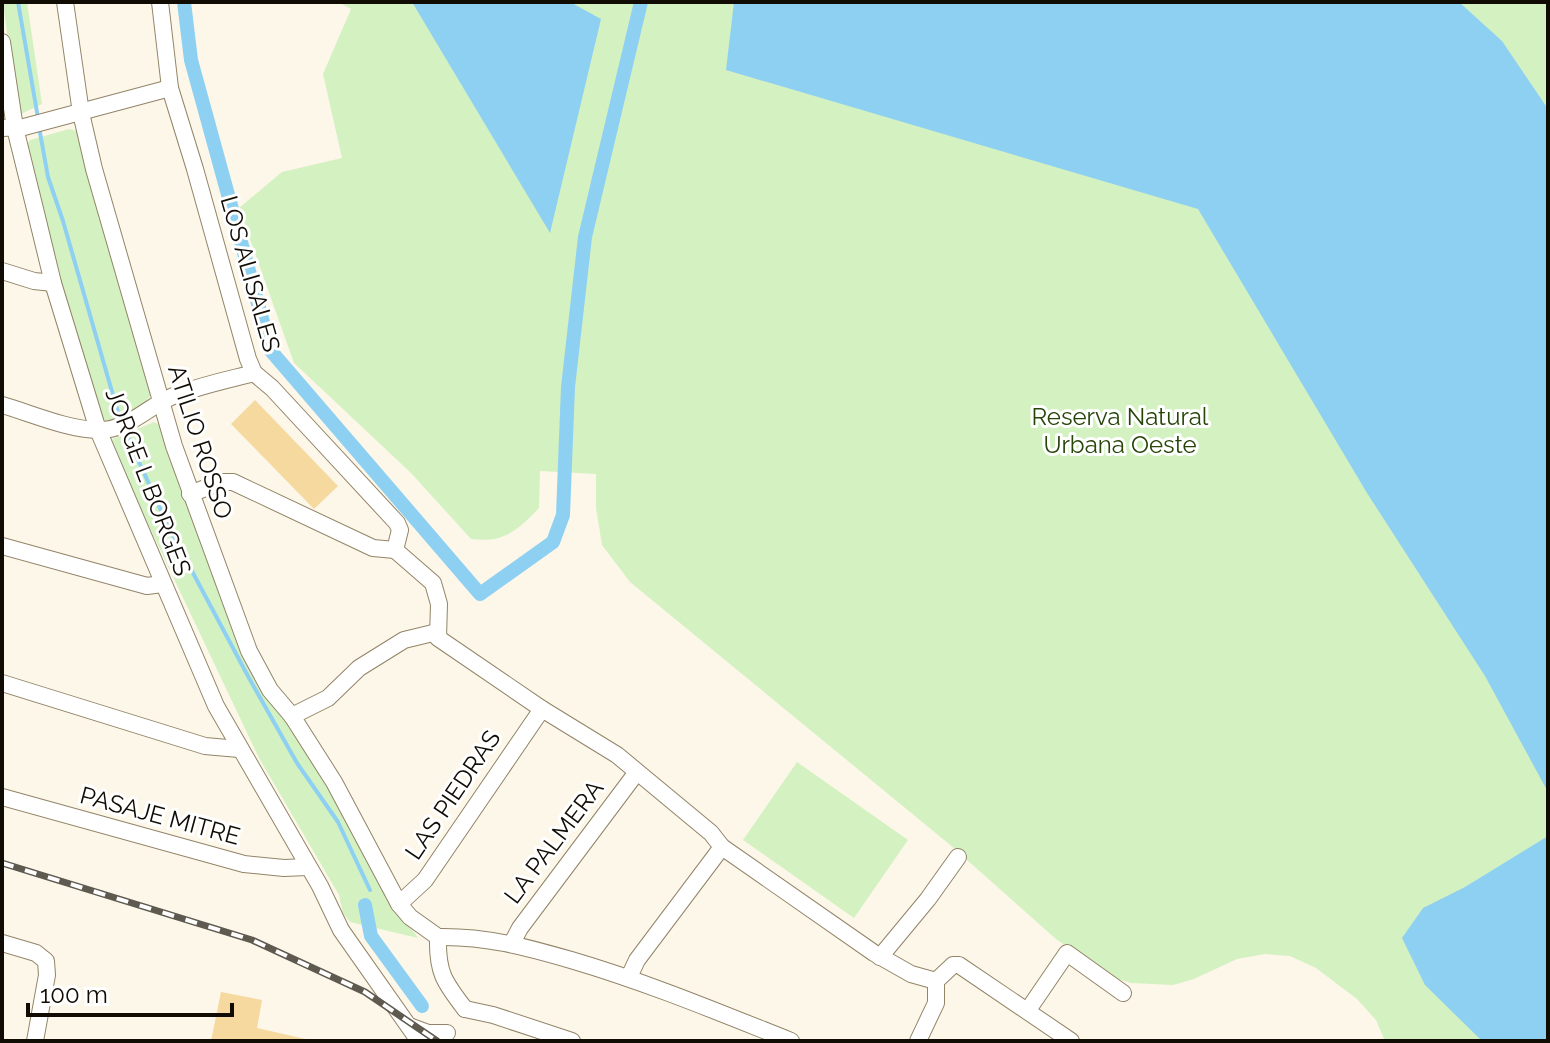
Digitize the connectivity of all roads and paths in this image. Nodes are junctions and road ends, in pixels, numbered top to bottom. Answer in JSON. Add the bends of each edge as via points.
{"nodes":[{"id":1,"x":65,"y":2,"type":"edge"},
{"id":2,"x":160,"y":2,"type":"edge"},
{"id":3,"x":2,"y":42,"type":"edge"},
{"id":4,"x":170,"y":88,"type":"junction"},
{"id":5,"x":81,"y":113,"type":"junction"},
{"id":6,"x":8,"y":128,"type":"edge"},
{"id":7,"x":2,"y":271,"type":"edge"},
{"id":8,"x":53,"y":283,"type":"junction"},
{"id":9,"x":254,"y":373,"type":"junction"},
{"id":10,"x":161,"y":402,"type":"junction"},
{"id":11,"x":2,"y":405,"type":"edge"},
{"id":12,"x":111,"y":428,"type":"junction"},
{"id":13,"x":190,"y":494,"type":"junction"},
{"id":14,"x":2,"y":546,"type":"edge"},
{"id":15,"x":395,"y":550,"type":"junction"},
{"id":16,"x":162,"y":584,"type":"junction"},
{"id":17,"x":437,"y":632,"type":"junction"},
{"id":18,"x":2,"y":683,"type":"edge"},
{"id":19,"x":542,"y":709,"type":"junction"},
{"id":20,"x":292,"y":716,"type":"junction"},
{"id":21,"x":239,"y":749,"type":"junction"},
{"id":22,"x":637,"y":772,"type":"junction"},
{"id":23,"x":2,"y":797,"type":"edge"},
{"id":24,"x":722,"y":847,"type":"junction"},
{"id":25,"x":958,"y":857,"type":"dead end"},
{"id":26,"x":307,"y":867,"type":"junction"},
{"id":27,"x":399,"y":904,"type":"junction"},
{"id":28,"x":438,"y":937,"type":"junction"},
{"id":29,"x":2,"y":943,"type":"edge"},
{"id":30,"x":512,"y":943,"type":"junction"},
{"id":31,"x":880,"y":957,"type":"junction"},
{"id":32,"x":629,"y":977,"type":"junction"},
{"id":33,"x":936,"y":981,"type":"junction"},
{"id":34,"x":1123,"y":993,"type":"dead end"},
{"id":35,"x":465,"y":1009,"type":"junction"},
{"id":36,"x":1028,"y":1010,"type":"junction"},
{"id":37,"x":409,"y":1026,"type":"junction"},
{"id":38,"x":445,"y":1037,"type":"edge"},
{"id":39,"x":35,"y":1041,"type":"edge"},
{"id":40,"x":419,"y":1041,"type":"edge"},
{"id":41,"x":572,"y":1041,"type":"edge"},
{"id":42,"x":791,"y":1041,"type":"edge"},
{"id":43,"x":918,"y":1041,"type":"edge"},
{"id":44,"x":1071,"y":1041,"type":"edge"}],
"edges":[{"from":1,"to":5,"type":"street","name":"ATILIO ROSSO"},
{"from":2,"to":4,"type":"street","name":"LOS ALISALES"},
{"from":3,"to":6,"type":"street","name":"JORGE L BORGES"},
{"from":4,"to":5,"type":"street"},
{"from":4,"to":9,"type":"street","name":"LOS ALISALES"},
{"from":5,"to":6,"type":"street"},
{"from":5,"to":10,"type":"street","name":"ATILIO ROSSO"},
{"from":6,"to":8,"type":"street","name":"JORGE L BORGES"},
{"from":7,"to":8,"type":"street"},
{"from":8,"to":12,"type":"street","name":"JORGE L BORGES"},
{"from":9,"to":10,"type":"street"},
{"from":9,"to":15,"type":"street","name":"LOS ALISALES","via":[[389,513],[400,530]]},
{"from":10,"to":12,"type":"street"},
{"from":10,"to":13,"type":"street","name":"ATILIO ROSSO"},
{"from":11,"to":12,"type":"street"},
{"from":12,"to":16,"type":"street","name":"JORGE L BORGES"},
{"from":13,"to":15,"type":"street","via":[[233,482],[373,548]]},
{"from":13,"to":20,"type":"street","name":"ATILIO ROSSO","via":[[249,651],[270,690]]},
{"from":14,"to":16,"type":"street","via":[[147,586]]},
{"from":15,"to":17,"type":"street","via":[[433,583]]},
{"from":16,"to":21,"type":"street","name":"JORGE L BORGES"},
{"from":17,"to":19,"type":"street","via":[[441,642]]},
{"from":17,"to":20,"type":"street","via":[[404,640],[359,668],[328,698]]},
{"from":18,"to":21,"type":"street","via":[[205,746]]},
{"from":19,"to":22,"type":"street"},
{"from":19,"to":27,"type":"street","name":"LAS PIEDRAS","via":[[425,880]]},
{"from":20,"to":27,"type":"street","name":"ATILIO ROSSO"},
{"from":21,"to":26,"type":"street","name":"JORGE L BORGES"},
{"from":22,"to":24,"type":"street"},
{"from":22,"to":30,"type":"street","name":"LA PALMERA"},
{"from":23,"to":26,"type":"street","name":"PASAJE MITRE","via":[[244,864]]},
{"from":24,"to":31,"type":"street"},
{"from":24,"to":32,"type":"street"},
{"from":25,"to":31,"type":"street"},
{"from":26,"to":37,"type":"street","name":"JORGE L BORGES","via":[[347,939]]},
{"from":27,"to":28,"type":"street"},
{"from":28,"to":30,"type":"street"},
{"from":28,"to":35,"type":"street","via":[[440,972]]},
{"from":29,"to":39,"type":"street","via":[[46,961]]},
{"from":30,"to":32,"type":"street"},
{"from":31,"to":33,"type":"street"},
{"from":32,"to":42,"type":"street"},
{"from":33,"to":36,"type":"street","via":[[959,965]]},
{"from":33,"to":43,"type":"street","via":[[936,1003]]},
{"from":34,"to":36,"type":"street","via":[[1067,953]]},
{"from":35,"to":38,"type":"street"},
{"from":35,"to":41,"type":"street"},
{"from":36,"to":44,"type":"street"},
{"from":37,"to":38,"type":"street"},
{"from":37,"to":40,"type":"street","name":"JORGE L BORGES"}]}
